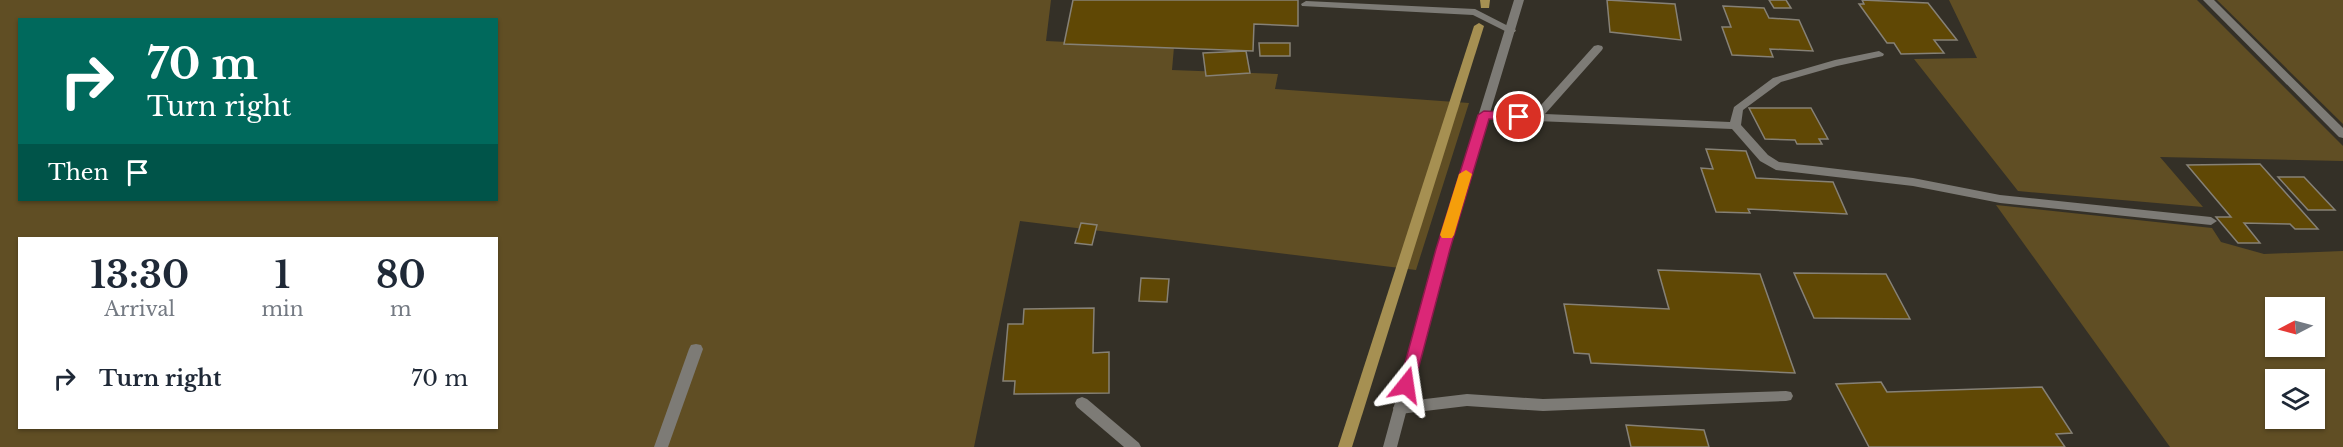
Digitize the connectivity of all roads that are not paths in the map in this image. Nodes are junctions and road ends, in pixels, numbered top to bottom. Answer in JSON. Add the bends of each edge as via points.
{"nodes":[{"id":1,"x":1519,"y":0,"type":"edge"},
{"id":2,"x":2208,"y":0,"type":"edge"},
{"id":3,"x":1306,"y":4,"type":"dead end"},
{"id":4,"x":1511,"y":30,"type":"junction"},
{"id":5,"x":1598,"y":48,"type":"dead end"},
{"id":6,"x":1879,"y":54,"type":"dead end"},
{"id":7,"x":1484,"y":115,"type":"junction"},
{"id":8,"x":1536,"y":117,"type":"junction"},
{"id":9,"x":1735,"y":126,"type":"junction"},
{"id":10,"x":2343,"y":134,"type":"edge"},
{"id":11,"x":2211,"y":220,"type":"dead end"},
{"id":12,"x":696,"y":349,"type":"dead end"},
{"id":13,"x":1786,"y":396,"type":"dead end"},
{"id":14,"x":1082,"y":403,"type":"dead end"},
{"id":15,"x":1400,"y":408,"type":"junction"},
{"id":16,"x":661,"y":447,"type":"edge"},
{"id":17,"x":1134,"y":447,"type":"edge"},
{"id":18,"x":1390,"y":447,"type":"edge"}],
"edges":[{"from":1,"to":4,"type":"street"},
{"from":2,"to":10,"type":"street"},
{"from":3,"to":4,"type":"street","via":[[1475,12]]},
{"from":4,"to":7,"type":"street"},
{"from":5,"to":8,"type":"street"},
{"from":6,"to":9,"type":"street","via":[[1778,80],[1738,109]]},
{"from":7,"to":8,"type":"street"},
{"from":7,"to":15,"type":"street"},
{"from":8,"to":9,"type":"street"},
{"from":9,"to":11,"type":"street","via":[[1776,166],[1913,182],[2000,199]]},
{"from":12,"to":16,"type":"street"},
{"from":13,"to":15,"type":"street","via":[[1543,405],[1467,400]]},
{"from":14,"to":17,"type":"street"},
{"from":15,"to":18,"type":"street"}]}
